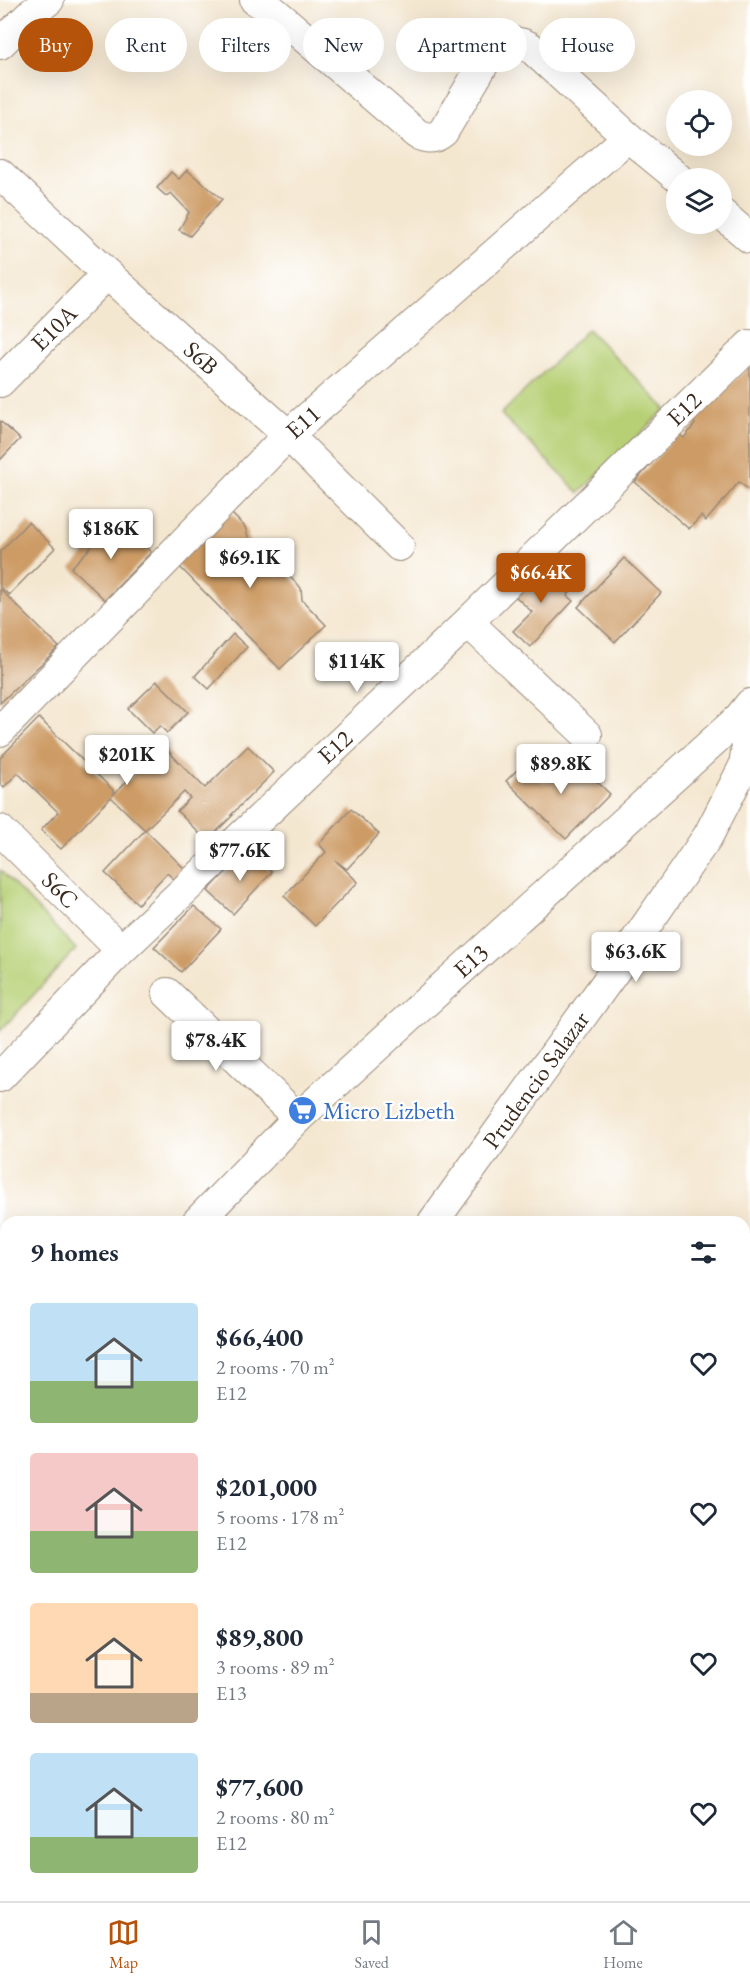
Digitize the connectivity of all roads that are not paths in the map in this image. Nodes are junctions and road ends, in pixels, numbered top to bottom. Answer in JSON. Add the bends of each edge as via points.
{"nodes":[{"id":1,"x":49,"y":0,"type":"edge"},
{"id":2,"x":255,"y":0,"type":"edge"},
{"id":3,"x":0,"y":44,"type":"edge"},
{"id":4,"x":628,"y":137,"type":"junction"},
{"id":5,"x":666,"y":168,"type":"edge"},
{"id":6,"x":0,"y":174,"type":"edge"},
{"id":7,"x":732,"y":223,"type":"edge"},
{"id":8,"x":750,"y":238,"type":"edge"},
{"id":9,"x":107,"y":274,"type":"junction"},
{"id":10,"x":750,"y":345,"type":"edge"},
{"id":11,"x":0,"y":382,"type":"edge"},
{"id":12,"x":288,"y":435,"type":"junction"},
{"id":13,"x":399,"y":546,"type":"dead end"},
{"id":14,"x":468,"y":622,"type":"junction"},
{"id":15,"x":744,"y":711,"type":"edge"},
{"id":16,"x":0,"y":731,"type":"edge"},
{"id":17,"x":587,"y":735,"type":"dead end"},
{"id":18,"x":0,"y":830,"type":"edge"},
{"id":19,"x":121,"y":950,"type":"junction"},
{"id":20,"x":167,"y":993,"type":"dead end"},
{"id":21,"x":0,"y":1077,"type":"edge"},
{"id":22,"x":298,"y":1118,"type":"junction"},
{"id":23,"x":203,"y":1216,"type":"edge"},
{"id":24,"x":437,"y":1216,"type":"edge"}],
"edges":[{"from":1,"to":3,"type":"street"},
{"from":2,"to":4,"type":"street","via":[[271,9],[424,137],[437,137],[443,132],[492,50],[502,43],[521,42]]},
{"from":4,"to":5,"type":"street"},
{"from":4,"to":12,"type":"street","name":"E11"},
{"from":6,"to":9,"type":"street","name":"S6B"},
{"from":7,"to":8,"type":"street"},
{"from":9,"to":11,"type":"street","name":"E10A"},
{"from":9,"to":12,"type":"street","name":"S6B"},
{"from":10,"to":14,"type":"street","name":"E12"},
{"from":12,"to":13,"type":"street","name":"S6B"},
{"from":12,"to":16,"type":"street","name":"E11"},
{"from":14,"to":17,"type":"street"},
{"from":14,"to":19,"type":"street","name":"E12"},
{"from":15,"to":22,"type":"street","name":"E13"},
{"from":15,"to":24,"type":"street","name":"Prudencio Salazar","via":[[744,766],[708,836]]},
{"from":18,"to":19,"type":"street","name":"S6C"},
{"from":19,"to":21,"type":"street","name":"E12"},
{"from":20,"to":22,"type":"street"},
{"from":22,"to":23,"type":"street","name":"E13"}]}
